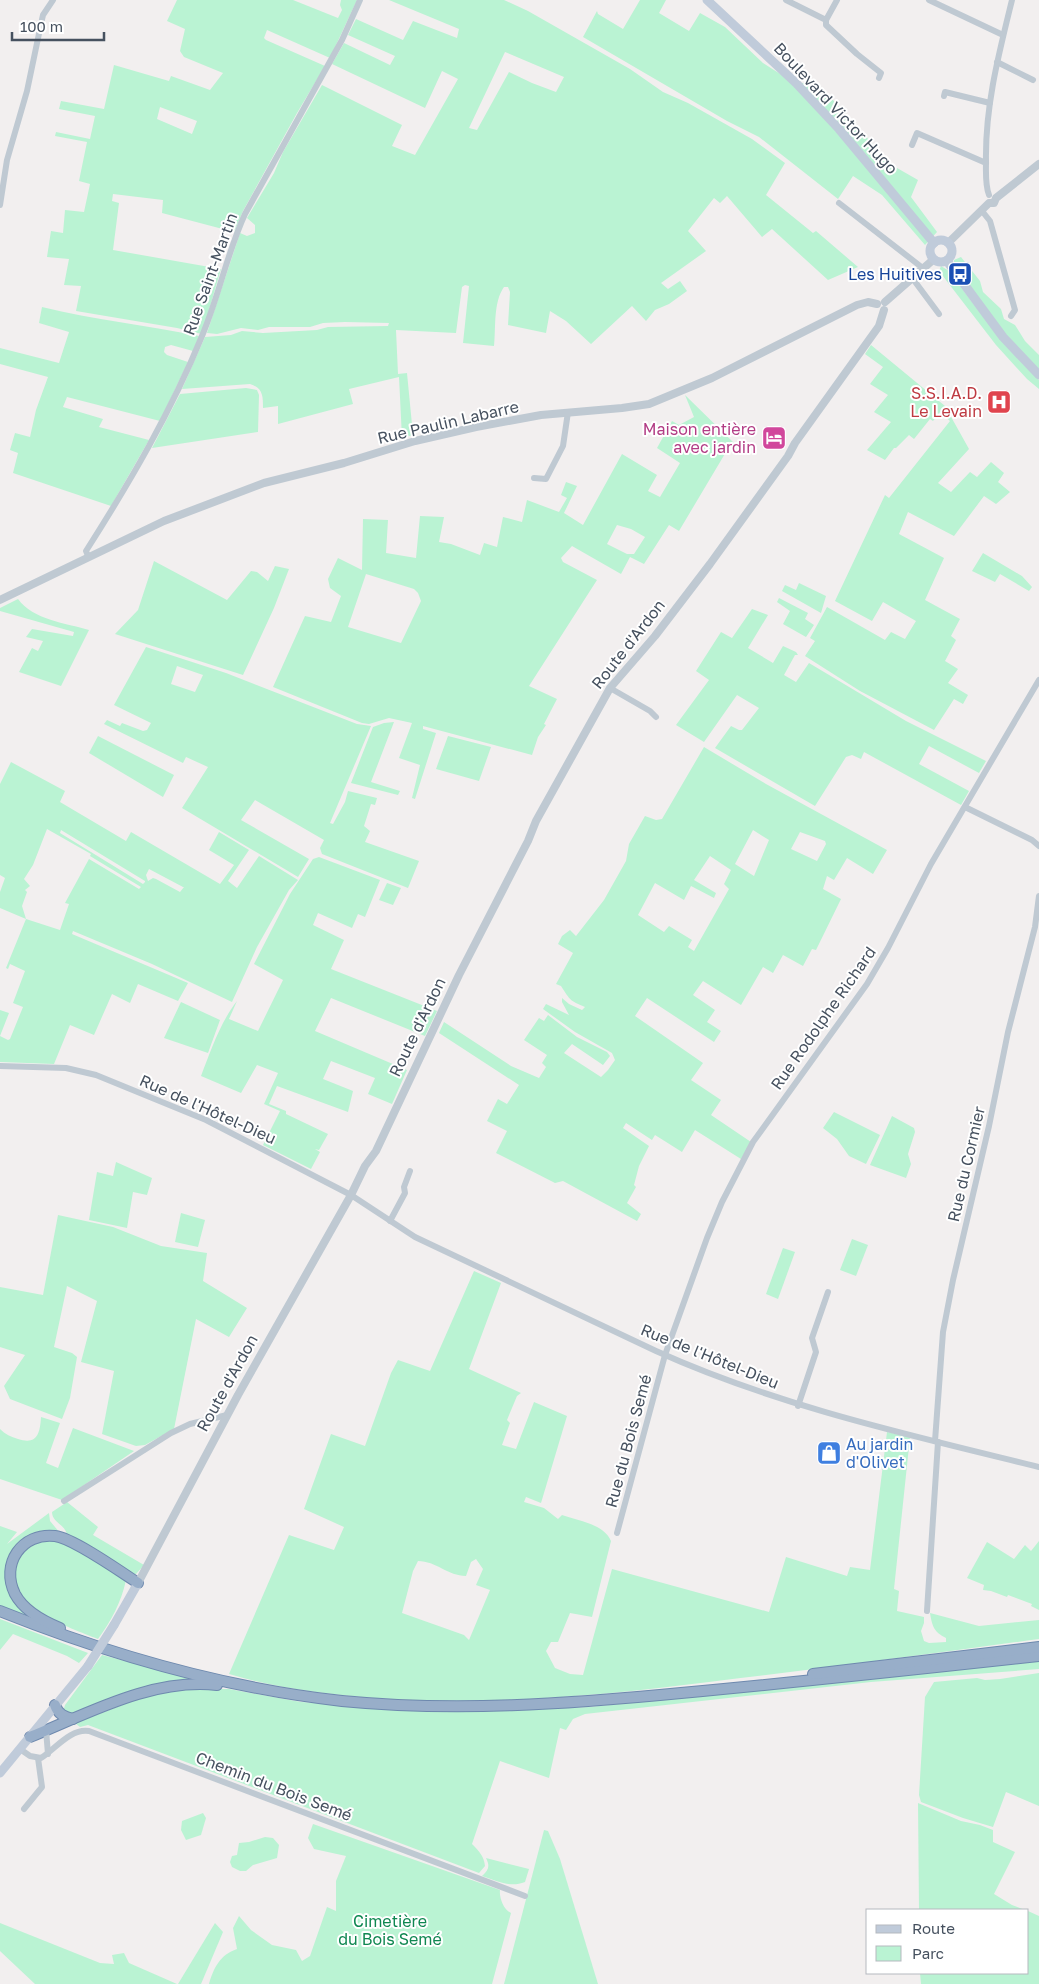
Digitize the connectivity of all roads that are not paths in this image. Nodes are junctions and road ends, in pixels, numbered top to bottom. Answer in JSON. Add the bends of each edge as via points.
{"nodes":[{"id":1,"x":53,"y":0,"type":"edge"},
{"id":2,"x":360,"y":0,"type":"edge"},
{"id":3,"x":707,"y":0,"type":"edge"},
{"id":4,"x":786,"y":0,"type":"edge"},
{"id":5,"x":837,"y":0,"type":"edge"},
{"id":6,"x":928,"y":0,"type":"edge"},
{"id":7,"x":1012,"y":0,"type":"edge"},
{"id":8,"x":826,"y":20,"type":"junction"},
{"id":9,"x":1003,"y":35,"type":"junction"},
{"id":10,"x":997,"y":62,"type":"junction"},
{"id":11,"x":879,"y":78,"type":"dead end"},
{"id":12,"x":1032,"y":80,"type":"dead end"},
{"id":13,"x":944,"y":96,"type":"dead end"},
{"id":14,"x":990,"y":103,"type":"junction"},
{"id":15,"x":912,"y":146,"type":"dead end"},
{"id":16,"x":986,"y":163,"type":"junction"},
{"id":17,"x":1039,"y":164,"type":"edge"},
{"id":18,"x":991,"y":199,"type":"junction"},
{"id":19,"x":839,"y":203,"type":"dead end"},
{"id":20,"x":0,"y":205,"type":"edge"},
{"id":21,"x":982,"y":211,"type":"junction"},
{"id":22,"x":934,"y":243,"type":"junction"},
{"id":23,"x":948,"y":243,"type":"junction"},
{"id":24,"x":934,"y":259,"type":"junction"},
{"id":25,"x":947,"y":260,"type":"junction"},
{"id":26,"x":924,"y":269,"type":"junction"},
{"id":27,"x":913,"y":279,"type":"junction"},
{"id":28,"x":882,"y":305,"type":"junction"},
{"id":29,"x":940,"y":314,"type":"dead end"},
{"id":30,"x":1011,"y":316,"type":"dead end"},
{"id":31,"x":1039,"y":374,"type":"edge"},
{"id":32,"x":568,"y":412,"type":"junction"},
{"id":33,"x":534,"y":478,"type":"dead end"},
{"id":34,"x":88,"y":556,"type":"junction"},
{"id":35,"x":0,"y":600,"type":"edge"},
{"id":36,"x":1039,"y":680,"type":"edge"},
{"id":37,"x":610,"y":688,"type":"junction"},
{"id":38,"x":656,"y":717,"type":"dead end"},
{"id":39,"x":965,"y":807,"type":"junction"},
{"id":40,"x":1039,"y":846,"type":"edge"},
{"id":41,"x":1039,"y":896,"type":"edge"},
{"id":42,"x":0,"y":1066,"type":"edge"},
{"id":43,"x":410,"y":1171,"type":"dead end"},
{"id":44,"x":351,"y":1195,"type":"junction"},
{"id":45,"x":390,"y":1221,"type":"junction"},
{"id":46,"x":828,"y":1292,"type":"dead end"},
{"id":47,"x":664,"y":1355,"type":"junction"},
{"id":48,"x":798,"y":1406,"type":"junction"},
{"id":49,"x":227,"y":1415,"type":"junction"},
{"id":50,"x":937,"y":1442,"type":"junction"},
{"id":51,"x":1039,"y":1468,"type":"edge"},
{"id":52,"x":64,"y":1501,"type":"dead end"},
{"id":53,"x":617,"y":1533,"type":"dead end"},
{"id":54,"x":138,"y":1584,"type":"junction"},
{"id":55,"x":927,"y":1611,"type":"dead end"},
{"id":56,"x":0,"y":1612,"type":"edge"},
{"id":57,"x":1039,"y":1647,"type":"edge"},
{"id":58,"x":1039,"y":1656,"type":"edge"},
{"id":59,"x":159,"y":1666,"type":"junction"},
{"id":60,"x":282,"y":1693,"type":"junction"},
{"id":61,"x":621,"y":1699,"type":"junction"},
{"id":62,"x":55,"y":1705,"type":"junction"},
{"id":63,"x":73,"y":1719,"type":"junction"},
{"id":64,"x":46,"y":1730,"type":"junction"},
{"id":65,"x":30,"y":1737,"type":"junction"},
{"id":66,"x":20,"y":1749,"type":"junction"},
{"id":67,"x":48,"y":1754,"type":"junction"},
{"id":68,"x":38,"y":1758,"type":"junction"},
{"id":69,"x":0,"y":1773,"type":"edge"},
{"id":70,"x":24,"y":1809,"type":"dead end"},
{"id":71,"x":525,"y":1896,"type":"dead end"}],
"edges":[{"from":1,"to":20,"type":"street","via":[[41,24],[27,91],[7,160]]},
{"from":2,"to":34,"type":"street","name":"Rue Saint-Martin","via":[[342,40],[242,221],[208,322],[180,388],[148,449],[86,551]]},
{"from":3,"to":22,"type":"main road","name":"Boulevard Victor Hugo","via":[[796,83],[839,129]]},
{"from":4,"to":8,"type":"street"},
{"from":5,"to":8,"type":"street"},
{"from":6,"to":9,"type":"street"},
{"from":7,"to":9,"type":"street"},
{"from":8,"to":11,"type":"street","via":[[826,25],[881,73]]},
{"from":9,"to":10,"type":"street"},
{"from":10,"to":12,"type":"street"},
{"from":10,"to":14,"type":"street"},
{"from":13,"to":14,"type":"street","via":[[945,92]]},
{"from":14,"to":16,"type":"street"},
{"from":15,"to":16,"type":"street","via":[[917,133]]},
{"from":16,"to":18,"type":"street","via":[[987,189]]},
{"from":17,"to":18,"type":"street"},
{"from":18,"to":21,"type":"street"},
{"from":19,"to":26,"type":"street"},
{"from":21,"to":23,"type":"street"},
{"from":21,"to":30,"type":"street","via":[[990,221],[1015,310]]},
{"from":22,"to":23,"type":"main road","via":[[941,240]]},
{"from":22,"to":24,"type":"main road","via":[[930,249]]},
{"from":23,"to":25,"type":"main road","via":[[952,253]]},
{"from":24,"to":25,"type":"main road"},
{"from":24,"to":26,"type":"street"},
{"from":25,"to":31,"type":"main road","via":[[1003,338]]},
{"from":26,"to":27,"type":"street"},
{"from":27,"to":28,"type":"street"},
{"from":27,"to":29,"type":"street","via":[[937,305]]},
{"from":28,"to":32,"type":"street","name":"Rue Paulin Labarre","via":[[868,302],[857,305],[712,378],[649,404]]},
{"from":28,"to":37,"type":"street","name":"Route d'Ardon","via":[[879,326],[790,453],[655,636]]},
{"from":32,"to":33,"type":"street","via":[[563,446],[546,479]]},
{"from":32,"to":34,"type":"street","name":"Rue Paulin Labarre","via":[[422,439],[344,464],[264,483]]},
{"from":34,"to":35,"type":"street","name":"Rue Paulin Labarre"},
{"from":36,"to":39,"type":"street","name":"Rue Rodolphe Richard"},
{"from":37,"to":38,"type":"street"},
{"from":37,"to":44,"type":"street","name":"Route d'Ardon","via":[[536,822]]},
{"from":39,"to":40,"type":"street"},
{"from":39,"to":47,"type":"street","name":"Rue Rodolphe Richard","via":[[867,984],[753,1142],[722,1202]]},
{"from":41,"to":50,"type":"street","name":"Rue du Cormier","via":[[1035,927],[1008,1032],[953,1280],[944,1332]]},
{"from":42,"to":44,"type":"street","name":"Rue de l'Hôtel-Dieu","via":[[66,1068],[96,1075],[214,1123]]},
{"from":43,"to":45,"type":"street","via":[[405,1193]]},
{"from":44,"to":45,"type":"street","name":"Rue de l'Hôtel-Dieu"},
{"from":44,"to":49,"type":"street","name":"Route d'Ardon"},
{"from":45,"to":47,"type":"street","name":"Rue de l'Hôtel-Dieu","via":[[456,1257]]},
{"from":46,"to":48,"type":"street","via":[[812,1338],[816,1352]]},
{"from":47,"to":48,"type":"street","name":"Rue de l'Hôtel-Dieu"},
{"from":47,"to":53,"type":"street","name":"Rue du Bois Semé"},
{"from":48,"to":50,"type":"street","name":"Rue de l'Hôtel-Dieu"},
{"from":49,"to":52,"type":"street","via":[[190,1424],[171,1433]]},
{"from":49,"to":54,"type":"street","name":"Route d'Ardon"},
{"from":50,"to":51,"type":"street","name":"Rue de l'Hôtel-Dieu"},
{"from":50,"to":55,"type":"street","name":"Rue du Cormier"},
{"from":54,"to":59,"type":"highway","via":[[70,1541],[55,1536],[28,1540],[11,1563],[10,1583],[30,1612],[57,1627]]},
{"from":54,"to":62,"type":"main road","name":"Route d'Ardon","bridge":true,"via":[[88,1666]]},
{"from":56,"to":59,"type":"highway"},
{"from":57,"to":61,"type":"highway"},
{"from":58,"to":61,"type":"highway"},
{"from":59,"to":60,"type":"highway"},
{"from":60,"to":61,"type":"highway","via":[[343,1701],[431,1706],[512,1706]]},
{"from":60,"to":63,"type":"highway","via":[[201,1683],[174,1686],[154,1689]]},
{"from":62,"to":63,"type":"highway","via":[[57,1711]]},
{"from":62,"to":65,"type":"main road","name":"Route d'Ardon"},
{"from":63,"to":64,"type":"highway"},
{"from":64,"to":65,"type":"highway"},
{"from":64,"to":67,"type":"street"},
{"from":65,"to":66,"type":"main road","name":"Route d'Ardon"},
{"from":66,"to":68,"type":"street"},
{"from":66,"to":69,"type":"main road","name":"Route d'Ardon"},
{"from":67,"to":68,"type":"street","name":"Chemin du Bois Semé"},
{"from":67,"to":71,"type":"street","name":"Chemin du Bois Semé","via":[[74,1732],[89,1731]]},
{"from":68,"to":70,"type":"street","via":[[42,1787]]}]}
